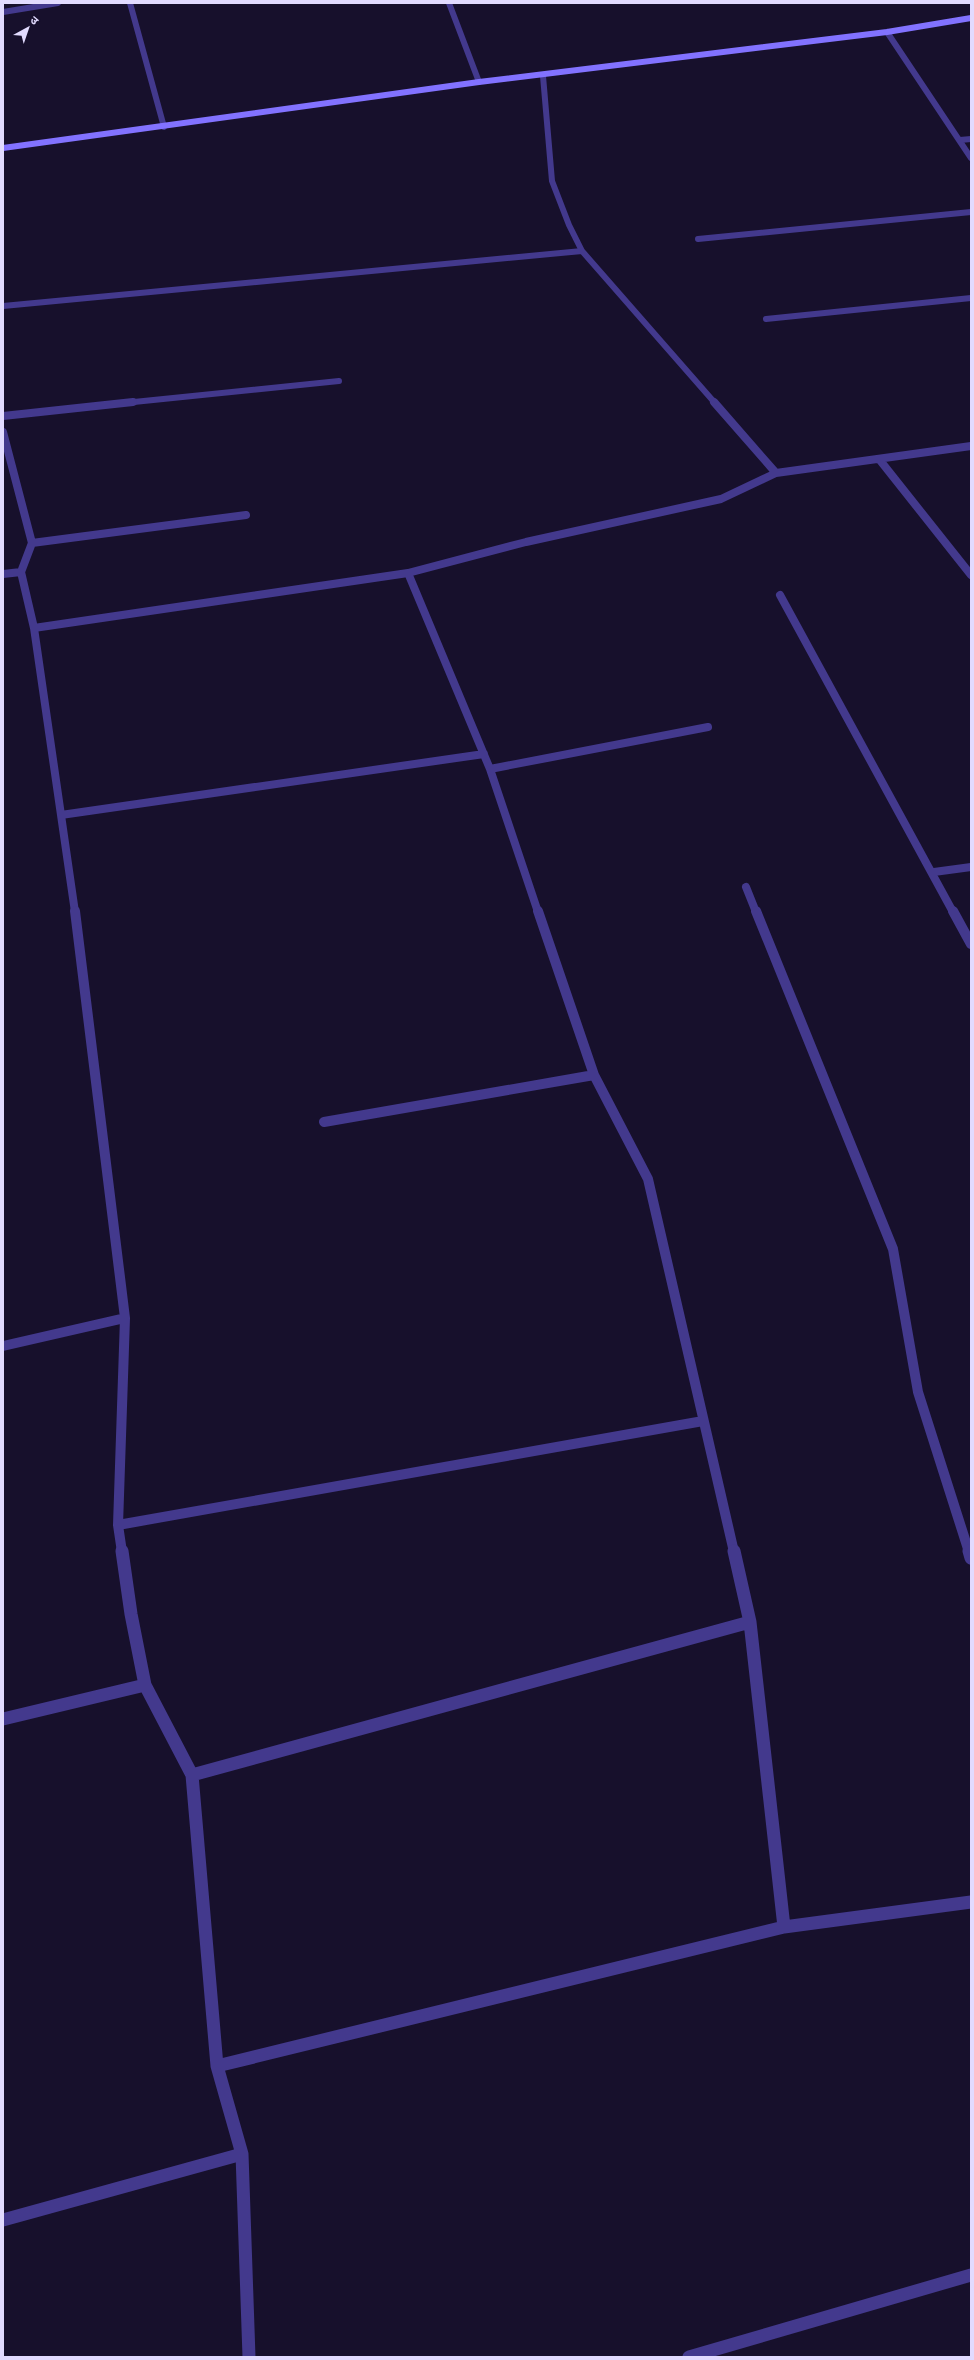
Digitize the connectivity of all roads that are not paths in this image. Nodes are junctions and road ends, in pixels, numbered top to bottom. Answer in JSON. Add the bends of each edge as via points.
{"nodes":[{"id":1,"x":58,"y":3,"type":"edge"},
{"id":2,"x":130,"y":3,"type":"edge"},
{"id":3,"x":449,"y":3,"type":"edge"},
{"id":4,"x":3,"y":12,"type":"edge"},
{"id":5,"x":971,"y":18,"type":"edge"},
{"id":6,"x":887,"y":32,"type":"junction"},
{"id":7,"x":543,"y":76,"type":"junction"},
{"id":8,"x":479,"y":82,"type":"junction"},
{"id":9,"x":164,"y":127,"type":"junction"},
{"id":10,"x":971,"y":139,"type":"edge"},
{"id":11,"x":960,"y":140,"type":"junction"},
{"id":12,"x":3,"y":148,"type":"edge"},
{"id":13,"x":971,"y":158,"type":"edge"},
{"id":14,"x":971,"y":212,"type":"edge"},
{"id":15,"x":698,"y":239,"type":"dead end"},
{"id":16,"x":582,"y":252,"type":"junction"},
{"id":17,"x":971,"y":298,"type":"edge"},
{"id":18,"x":3,"y":306,"type":"edge"},
{"id":19,"x":766,"y":319,"type":"dead end"},
{"id":20,"x":339,"y":381,"type":"dead end"},
{"id":21,"x":3,"y":416,"type":"edge"},
{"id":22,"x":3,"y":432,"type":"edge"},
{"id":23,"x":971,"y":446,"type":"edge"},
{"id":24,"x":878,"y":459,"type":"junction"},
{"id":25,"x":776,"y":473,"type":"junction"},
{"id":26,"x":246,"y":515,"type":"dead end"},
{"id":27,"x":32,"y":543,"type":"junction"},
{"id":28,"x":21,"y":572,"type":"junction"},
{"id":29,"x":408,"y":573,"type":"junction"},
{"id":30,"x":3,"y":574,"type":"edge"},
{"id":31,"x":971,"y":575,"type":"edge"},
{"id":32,"x":780,"y":595,"type":"dead end"},
{"id":33,"x":34,"y":628,"type":"junction"},
{"id":34,"x":708,"y":727,"type":"dead end"},
{"id":35,"x":484,"y":754,"type":"junction"},
{"id":36,"x":490,"y":769,"type":"junction"},
{"id":37,"x":61,"y":815,"type":"junction"},
{"id":38,"x":971,"y":867,"type":"edge"},
{"id":39,"x":934,"y":872,"type":"junction"},
{"id":40,"x":746,"y":887,"type":"dead end"},
{"id":41,"x":971,"y":944,"type":"edge"},
{"id":42,"x":594,"y":1075,"type":"junction"},
{"id":43,"x":324,"y":1122,"type":"dead end"},
{"id":44,"x":125,"y":1318,"type":"junction"},
{"id":45,"x":3,"y":1346,"type":"edge"},
{"id":46,"x":703,"y":1421,"type":"junction"},
{"id":47,"x":118,"y":1526,"type":"junction"},
{"id":48,"x":971,"y":1558,"type":"edge"},
{"id":49,"x":750,"y":1622,"type":"junction"},
{"id":50,"x":145,"y":1685,"type":"junction"},
{"id":51,"x":3,"y":1719,"type":"edge"},
{"id":52,"x":192,"y":1775,"type":"junction"},
{"id":53,"x":971,"y":1902,"type":"edge"},
{"id":54,"x":784,"y":1927,"type":"junction"},
{"id":55,"x":217,"y":2066,"type":"junction"},
{"id":56,"x":242,"y":2154,"type":"junction"},
{"id":57,"x":3,"y":2220,"type":"edge"},
{"id":58,"x":971,"y":2276,"type":"edge"},
{"id":59,"x":249,"y":2357,"type":"edge"},
{"id":60,"x":689,"y":2357,"type":"edge"}],
"edges":[{"from":1,"to":4,"type":"street"},
{"from":2,"to":9,"type":"street"},
{"from":3,"to":8,"type":"street"},
{"from":5,"to":6,"type":"street"},
{"from":6,"to":7,"type":"street"},
{"from":6,"to":11,"type":"street"},
{"from":7,"to":8,"type":"street"},
{"from":7,"to":16,"type":"street","via":[[552,181]]},
{"from":8,"to":9,"type":"street"},
{"from":9,"to":12,"type":"street"},
{"from":10,"to":11,"type":"street"},
{"from":11,"to":13,"type":"street"},
{"from":14,"to":15,"type":"street"},
{"from":16,"to":18,"type":"street"},
{"from":16,"to":25,"type":"street"},
{"from":17,"to":19,"type":"street"},
{"from":20,"to":21,"type":"street"},
{"from":22,"to":27,"type":"street"},
{"from":23,"to":24,"type":"street"},
{"from":24,"to":25,"type":"street"},
{"from":24,"to":31,"type":"street"},
{"from":25,"to":29,"type":"street","via":[[721,499],[526,542]]},
{"from":26,"to":27,"type":"street"},
{"from":27,"to":28,"type":"street"},
{"from":28,"to":30,"type":"street"},
{"from":28,"to":33,"type":"street"},
{"from":29,"to":33,"type":"street"},
{"from":29,"to":35,"type":"street"},
{"from":32,"to":39,"type":"street"},
{"from":33,"to":37,"type":"street"},
{"from":34,"to":36,"type":"street"},
{"from":35,"to":36,"type":"street"},
{"from":35,"to":37,"type":"street"},
{"from":36,"to":42,"type":"street"},
{"from":37,"to":44,"type":"street"},
{"from":38,"to":39,"type":"street"},
{"from":39,"to":41,"type":"street"},
{"from":40,"to":48,"type":"street","via":[[893,1249],[918,1392]]},
{"from":42,"to":43,"type":"street"},
{"from":42,"to":46,"type":"street","via":[[648,1179]]},
{"from":44,"to":45,"type":"street"},
{"from":44,"to":47,"type":"street"},
{"from":46,"to":47,"type":"street"},
{"from":46,"to":49,"type":"street"},
{"from":47,"to":50,"type":"street","via":[[130,1614]]},
{"from":49,"to":52,"type":"street"},
{"from":49,"to":54,"type":"street"},
{"from":50,"to":51,"type":"street"},
{"from":50,"to":52,"type":"street"},
{"from":52,"to":55,"type":"street"},
{"from":53,"to":54,"type":"street"},
{"from":54,"to":55,"type":"street"},
{"from":55,"to":56,"type":"street"},
{"from":56,"to":57,"type":"street"},
{"from":56,"to":59,"type":"street"},
{"from":58,"to":60,"type":"street"}]}
